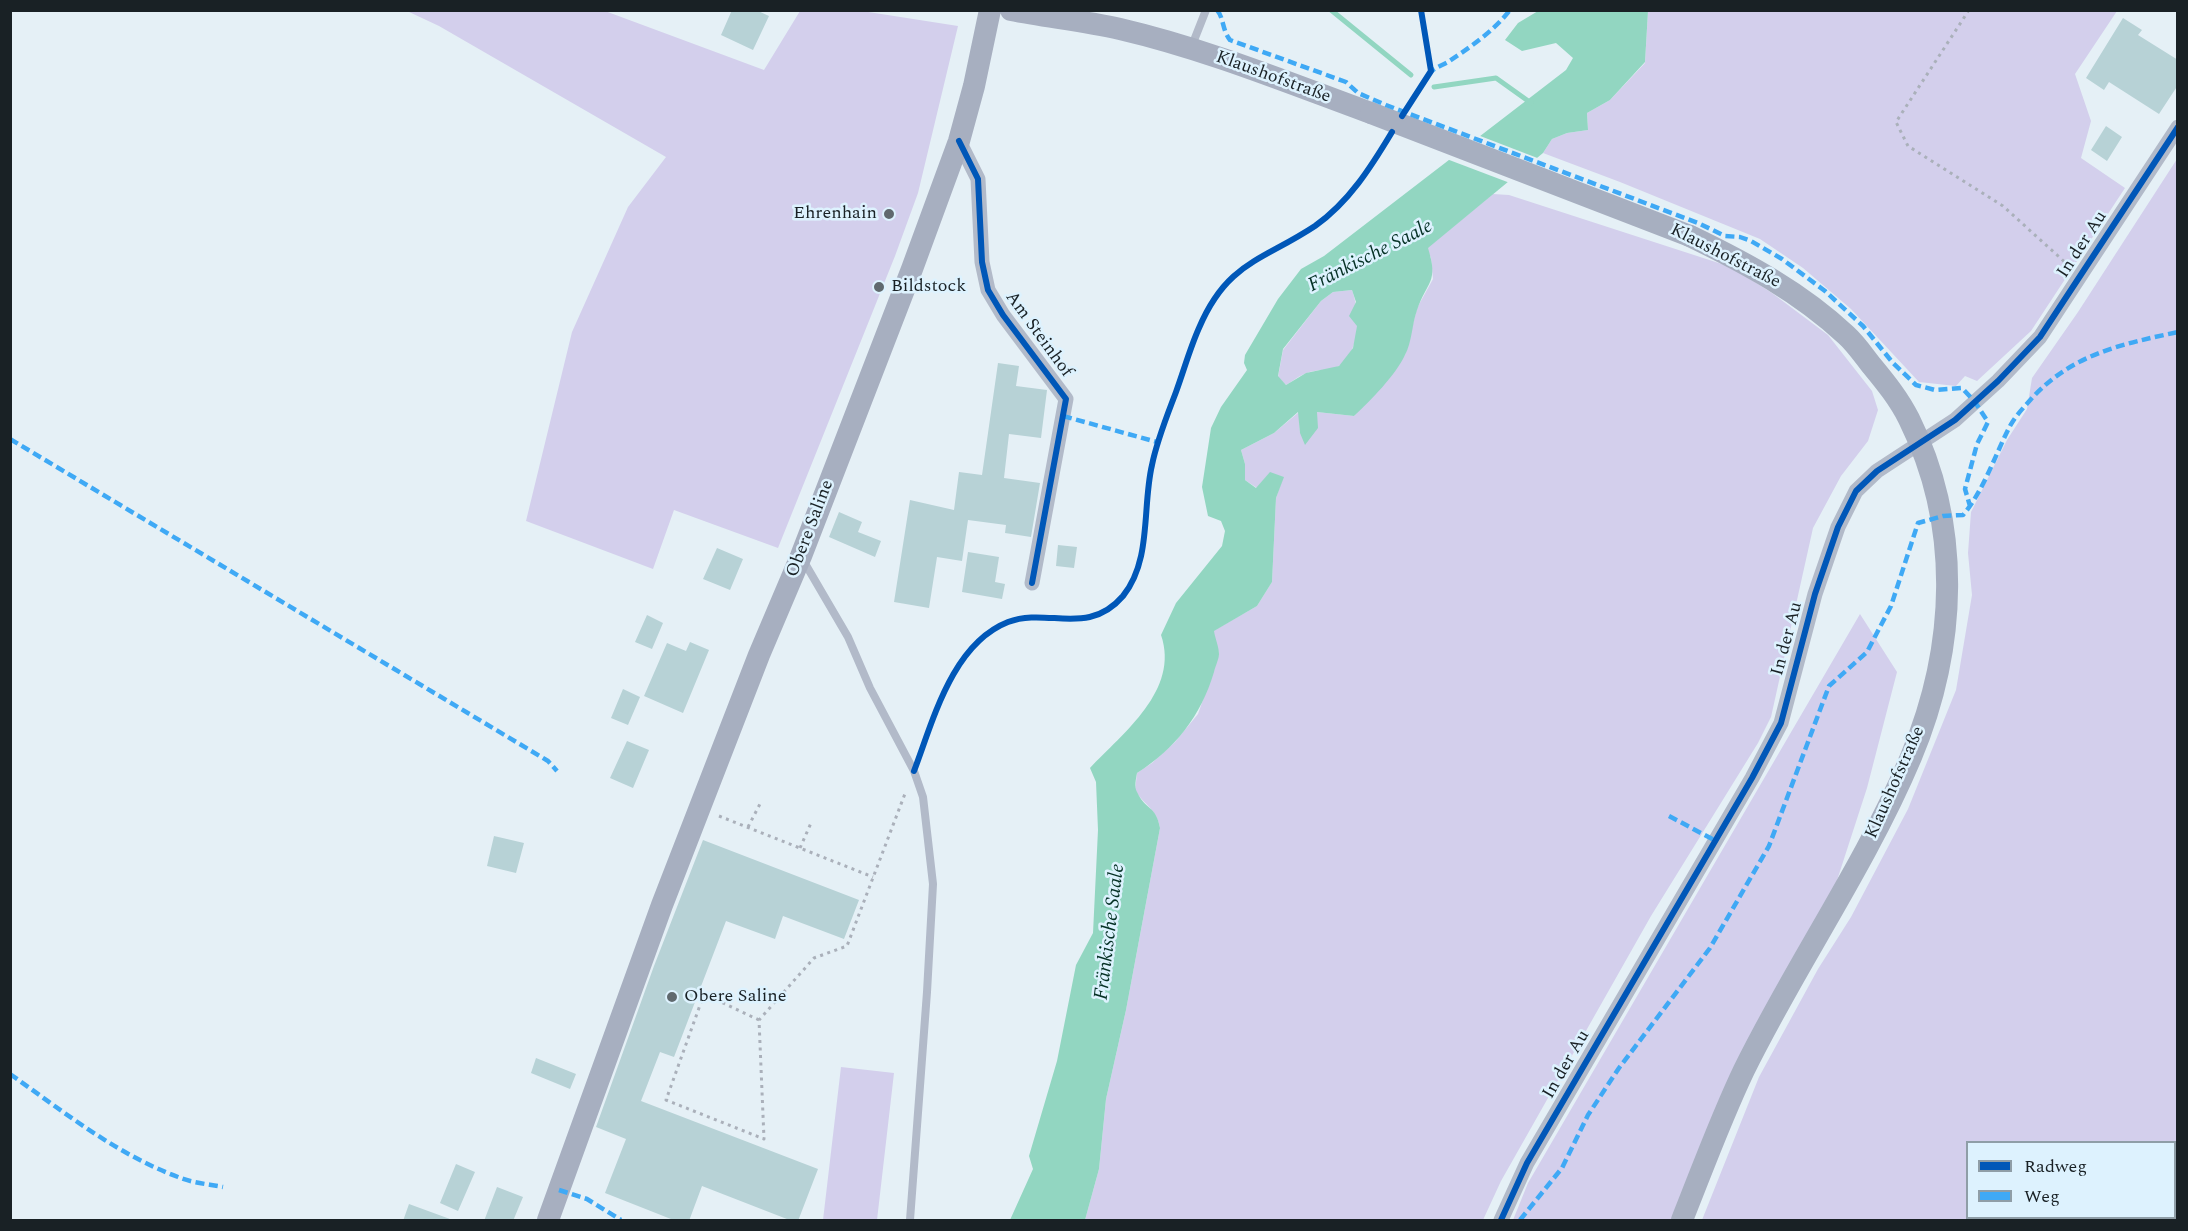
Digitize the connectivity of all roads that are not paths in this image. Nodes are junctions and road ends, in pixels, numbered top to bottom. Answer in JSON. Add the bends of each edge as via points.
{"nodes":[{"id":1,"x":990,"y":10,"type":"edge"},
{"id":2,"x":1011,"y":10,"type":"edge"},
{"id":3,"x":1206,"y":10,"type":"edge"},
{"id":4,"x":1190,"y":49,"type":"junction"},
{"id":5,"x":2178,"y":127,"type":"edge"},
{"id":6,"x":959,"y":141,"type":"junction"},
{"id":7,"x":1920,"y":444,"type":"junction"},
{"id":8,"x":801,"y":556,"type":"junction"},
{"id":9,"x":1032,"y":583,"type":"dead end"},
{"id":10,"x":548,"y":1221,"type":"edge"},
{"id":11,"x":910,"y":1221,"type":"edge"},
{"id":12,"x":1501,"y":1221,"type":"edge"},
{"id":13,"x":1682,"y":1221,"type":"edge"}],
"edges":[{"from":1,"to":6,"type":"main road","name":"Obere Saline"},
{"from":2,"to":4,"type":"main road","name":"Klaushofstraße","via":[[1119,29]]},
{"from":3,"to":4,"type":"lane"},
{"from":4,"to":7,"type":"main road","name":"Klaushofstraße","bridge":true,"via":[[1371,113],[1690,236],[1759,270],[1848,336],[1892,390]]},
{"from":5,"to":7,"type":"street","name":"In der Au","via":[[2040,337],[1955,420]]},
{"from":6,"to":8,"type":"main road","name":"Obere Saline"},
{"from":6,"to":9,"type":"street","name":"Am Steinhof","via":[[978,179],[982,262],[988,290],[1066,399]]},
{"from":7,"to":12,"type":"street","name":"In der Au","via":[[1877,471],[1856,491],[1838,527],[1815,594],[1781,723],[1527,1163]]},
{"from":7,"to":13,"type":"main road","name":"Klaushofstraße","via":[[1943,516],[1948,579],[1940,662],[1924,722],[1891,801],[1744,1071]]},
{"from":8,"to":10,"type":"main road","name":"Obere Saline","via":[[662,905]]},
{"from":8,"to":11,"type":"lane","via":[[848,638],[923,797],[933,884]]}]}
